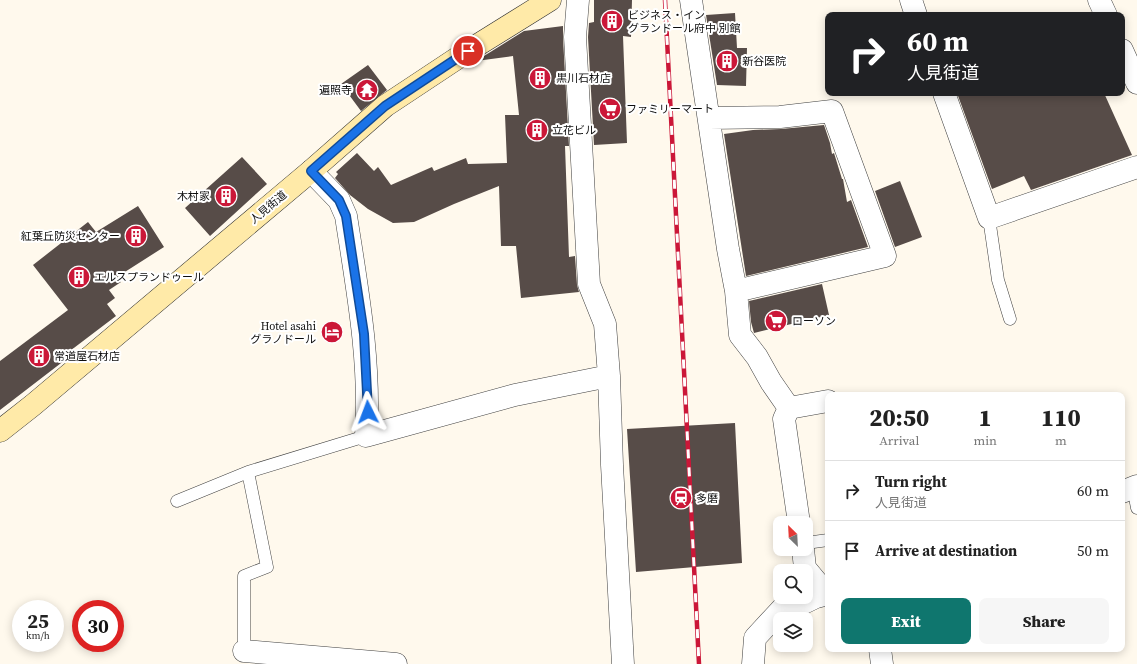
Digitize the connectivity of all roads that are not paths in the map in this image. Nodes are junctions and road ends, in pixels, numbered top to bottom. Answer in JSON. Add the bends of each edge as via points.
{"nodes":[{"id":1,"x":550,"y":0,"type":"edge"},
{"id":2,"x":578,"y":0,"type":"edge"},
{"id":3,"x":691,"y":0,"type":"edge"},
{"id":4,"x":911,"y":0,"type":"edge"},
{"id":5,"x":1099,"y":0,"type":"edge"},
{"id":6,"x":915,"y":12,"type":"edge"},
{"id":7,"x":1105,"y":12,"type":"edge"},
{"id":8,"x":1125,"y":57,"type":"edge"},
{"id":9,"x":1137,"y":83,"type":"edge"},
{"id":10,"x":945,"y":96,"type":"edge"},
{"id":11,"x":709,"y":118,"type":"junction"},
{"id":12,"x":1137,"y":167,"type":"edge"},
{"id":13,"x":311,"y":171,"type":"junction"},
{"id":14,"x":989,"y":218,"type":"junction"},
{"id":15,"x":736,"y":290,"type":"junction"},
{"id":16,"x":1010,"y":319,"type":"dead end"},
{"id":17,"x":609,"y":376,"type":"junction"},
{"id":18,"x":825,"y":402,"type":"edge"},
{"id":19,"x":789,"y":408,"type":"junction"},
{"id":20,"x":0,"y":431,"type":"edge"},
{"id":21,"x":366,"y":436,"type":"junction"},
{"id":22,"x":248,"y":472,"type":"junction"},
{"id":23,"x":1131,"y":488,"type":"edge"},
{"id":24,"x":177,"y":501,"type":"dead end"},
{"id":25,"x":1137,"y":508,"type":"edge"},
{"id":26,"x":798,"y":516,"type":"edge"},
{"id":27,"x":825,"y":540,"type":"edge"},
{"id":28,"x":813,"y":542,"type":"edge"},
{"id":29,"x":804,"y":563,"type":"edge"},
{"id":30,"x":825,"y":587,"type":"edge"},
{"id":31,"x":825,"y":595,"type":"edge"},
{"id":32,"x":787,"y":604,"type":"edge"},
{"id":33,"x":780,"y":612,"type":"edge"},
{"id":34,"x":785,"y":612,"type":"edge"},
{"id":35,"x":773,"y":619,"type":"edge"},
{"id":36,"x":244,"y":651,"type":"joint"},
{"id":37,"x":880,"y":652,"type":"edge"},
{"id":38,"x":396,"y":664,"type":"edge"},
{"id":39,"x":623,"y":664,"type":"edge"},
{"id":40,"x":753,"y":664,"type":"edge"},
{"id":41,"x":882,"y":664,"type":"edge"}],
"edges":[{"from":1,"to":13,"type":"main road","name":"人見街道","via":[[385,106]]},
{"from":2,"to":17,"type":"street","via":[[575,37],[589,284],[605,324]]},
{"from":3,"to":11,"type":"street"},
{"from":4,"to":6,"type":"street"},
{"from":5,"to":7,"type":"street"},
{"from":8,"to":9,"type":"street"},
{"from":10,"to":14,"type":"street"},
{"from":11,"to":15,"type":"street"},
{"from":11,"to":15,"type":"street","via":[[780,117],[832,111],[885,256]]},
{"from":12,"to":14,"type":"street"},
{"from":13,"to":20,"type":"main road","name":"人見街道"},
{"from":13,"to":21,"type":"street","via":[[339,200],[346,216],[364,334],[368,412]]},
{"from":14,"to":16,"type":"lane","via":[[998,280]]},
{"from":15,"to":19,"type":"street","via":[[740,335]]},
{"from":17,"to":21,"type":"street","via":[[515,395]]},
{"from":17,"to":39,"type":"street"},
{"from":18,"to":19,"type":"street"},
{"from":19,"to":26,"type":"street","via":[[784,419]]},
{"from":21,"to":22,"type":"lane"},
{"from":22,"to":24,"type":"lane"},
{"from":22,"to":36,"type":"lane","via":[[267,567],[244,576]]},
{"from":23,"to":25,"type":"lane"},
{"from":27,"to":28,"type":"lane"},
{"from":29,"to":30,"type":"street","via":[[820,586]]},
{"from":31,"to":34,"type":"street"},
{"from":32,"to":33,"type":"street"},
{"from":35,"to":40,"type":"street","via":[[755,638]]},
{"from":36,"to":38,"type":"street"},
{"from":37,"to":41,"type":"street"}]}
